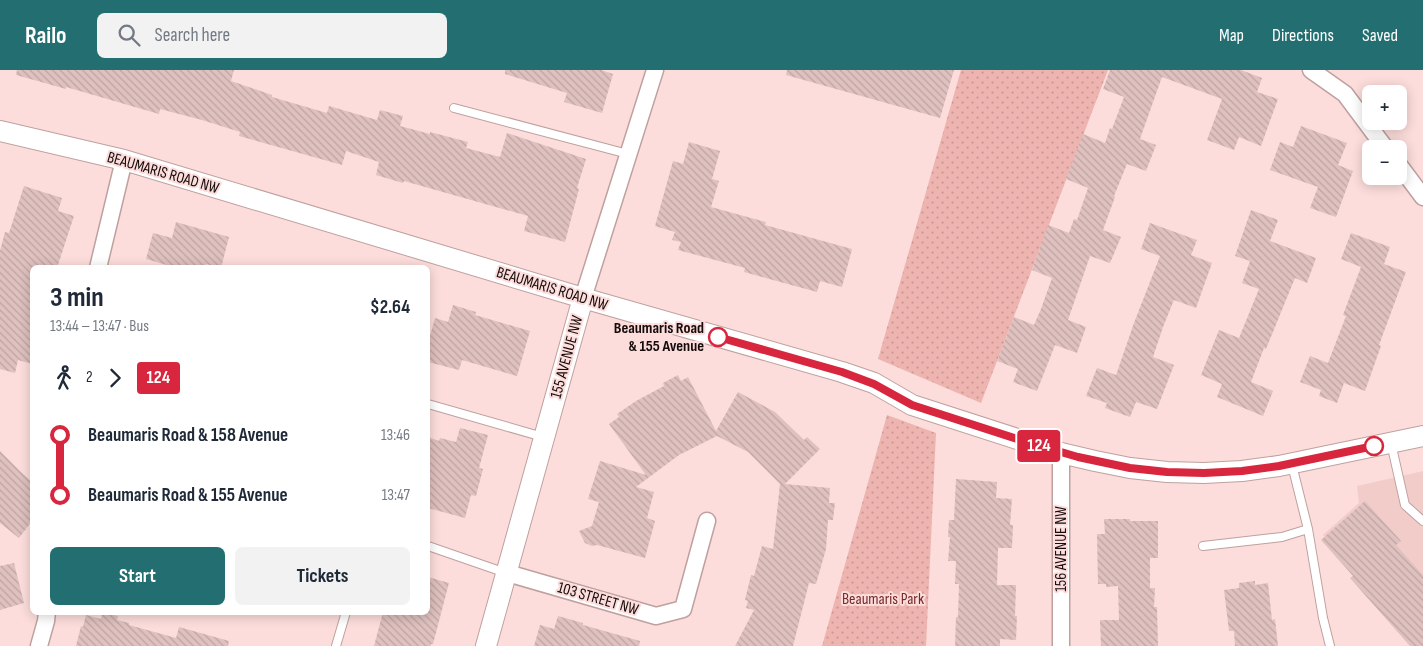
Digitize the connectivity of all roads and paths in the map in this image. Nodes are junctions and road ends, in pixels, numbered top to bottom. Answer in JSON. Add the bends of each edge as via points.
{"nodes":[{"id":1,"x":655,"y":70,"type":"edge"},
{"id":2,"x":1311,"y":70,"type":"edge"},
{"id":3,"x":454,"y":108,"type":"dead end"},
{"id":4,"x":0,"y":131,"type":"edge"},
{"id":5,"x":1379,"y":140,"type":"edge"},
{"id":6,"x":628,"y":154,"type":"junction"},
{"id":7,"x":124,"y":160,"type":"junction"},
{"id":8,"x":1407,"y":176,"type":"edge"},
{"id":9,"x":1423,"y":197,"type":"edge"},
{"id":10,"x":99,"y":265,"type":"edge"},
{"id":11,"x":583,"y":298,"type":"junction"},
{"id":12,"x":430,"y":405,"type":"edge"},
{"id":13,"x":1423,"y":436,"type":"edge"},
{"id":14,"x":544,"y":437,"type":"junction"},
{"id":15,"x":1391,"y":443,"type":"junction"},
{"id":16,"x":1061,"y":452,"type":"junction"},
{"id":17,"x":1292,"y":464,"type":"junction"},
{"id":18,"x":707,"y":521,"type":"dead end"},
{"id":19,"x":1423,"y":521,"type":"edge"},
{"id":20,"x":1308,"y":529,"type":"junction"},
{"id":21,"x":1203,"y":546,"type":"dead end"},
{"id":22,"x":430,"y":547,"type":"edge"},
{"id":23,"x":507,"y":573,"type":"junction"},
{"id":24,"x":47,"y":615,"type":"edge"},
{"id":25,"x":345,"y":615,"type":"edge"},
{"id":26,"x":38,"y":646,"type":"edge"},
{"id":27,"x":336,"y":646,"type":"edge"},
{"id":28,"x":486,"y":646,"type":"edge"},
{"id":29,"x":1061,"y":646,"type":"edge"},
{"id":30,"x":1330,"y":646,"type":"edge"}],
"edges":[{"from":1,"to":6,"type":"street","name":"155 AVENUE NW"},
{"from":2,"to":5,"type":"street","via":[[1345,94]]},
{"from":3,"to":6,"type":"lane"},
{"from":4,"to":7,"type":"street","name":"BEAUMARIS ROAD NW"},
{"from":6,"to":11,"type":"street","name":"155 AVENUE NW"},
{"from":7,"to":10,"type":"street"},
{"from":7,"to":11,"type":"street","name":"BEAUMARIS ROAD NW"},
{"from":8,"to":9,"type":"street"},
{"from":11,"to":14,"type":"street","name":"155 AVENUE NW"},
{"from":11,"to":16,"type":"street","name":"BEAUMARIS ROAD NW","via":[[842,372],[874,384],[912,405]]},
{"from":12,"to":14,"type":"lane"},
{"from":13,"to":15,"type":"street","name":"BEAUMARIS ROAD NW"},
{"from":14,"to":23,"type":"street","name":"155 AVENUE NW"},
{"from":15,"to":17,"type":"street","name":"BEAUMARIS ROAD NW"},
{"from":15,"to":19,"type":"lane","via":[[1405,504]]},
{"from":16,"to":17,"type":"street","name":"BEAUMARIS ROAD NW","via":[[1130,468],[1167,472],[1242,471]]},
{"from":16,"to":29,"type":"street","name":"156 AVENUE NW"},
{"from":17,"to":20,"type":"lane"},
{"from":18,"to":23,"type":"street","name":"103 STREET NW","via":[[683,609],[656,616]]},
{"from":20,"to":21,"type":"lane","via":[[1282,537]]},
{"from":20,"to":30,"type":"lane"},
{"from":22,"to":23,"type":"lane","name":"103 STREET NW"},
{"from":23,"to":28,"type":"street","name":"155 AVENUE NW"},
{"from":24,"to":26,"type":"street"},
{"from":25,"to":27,"type":"lane"}]}
